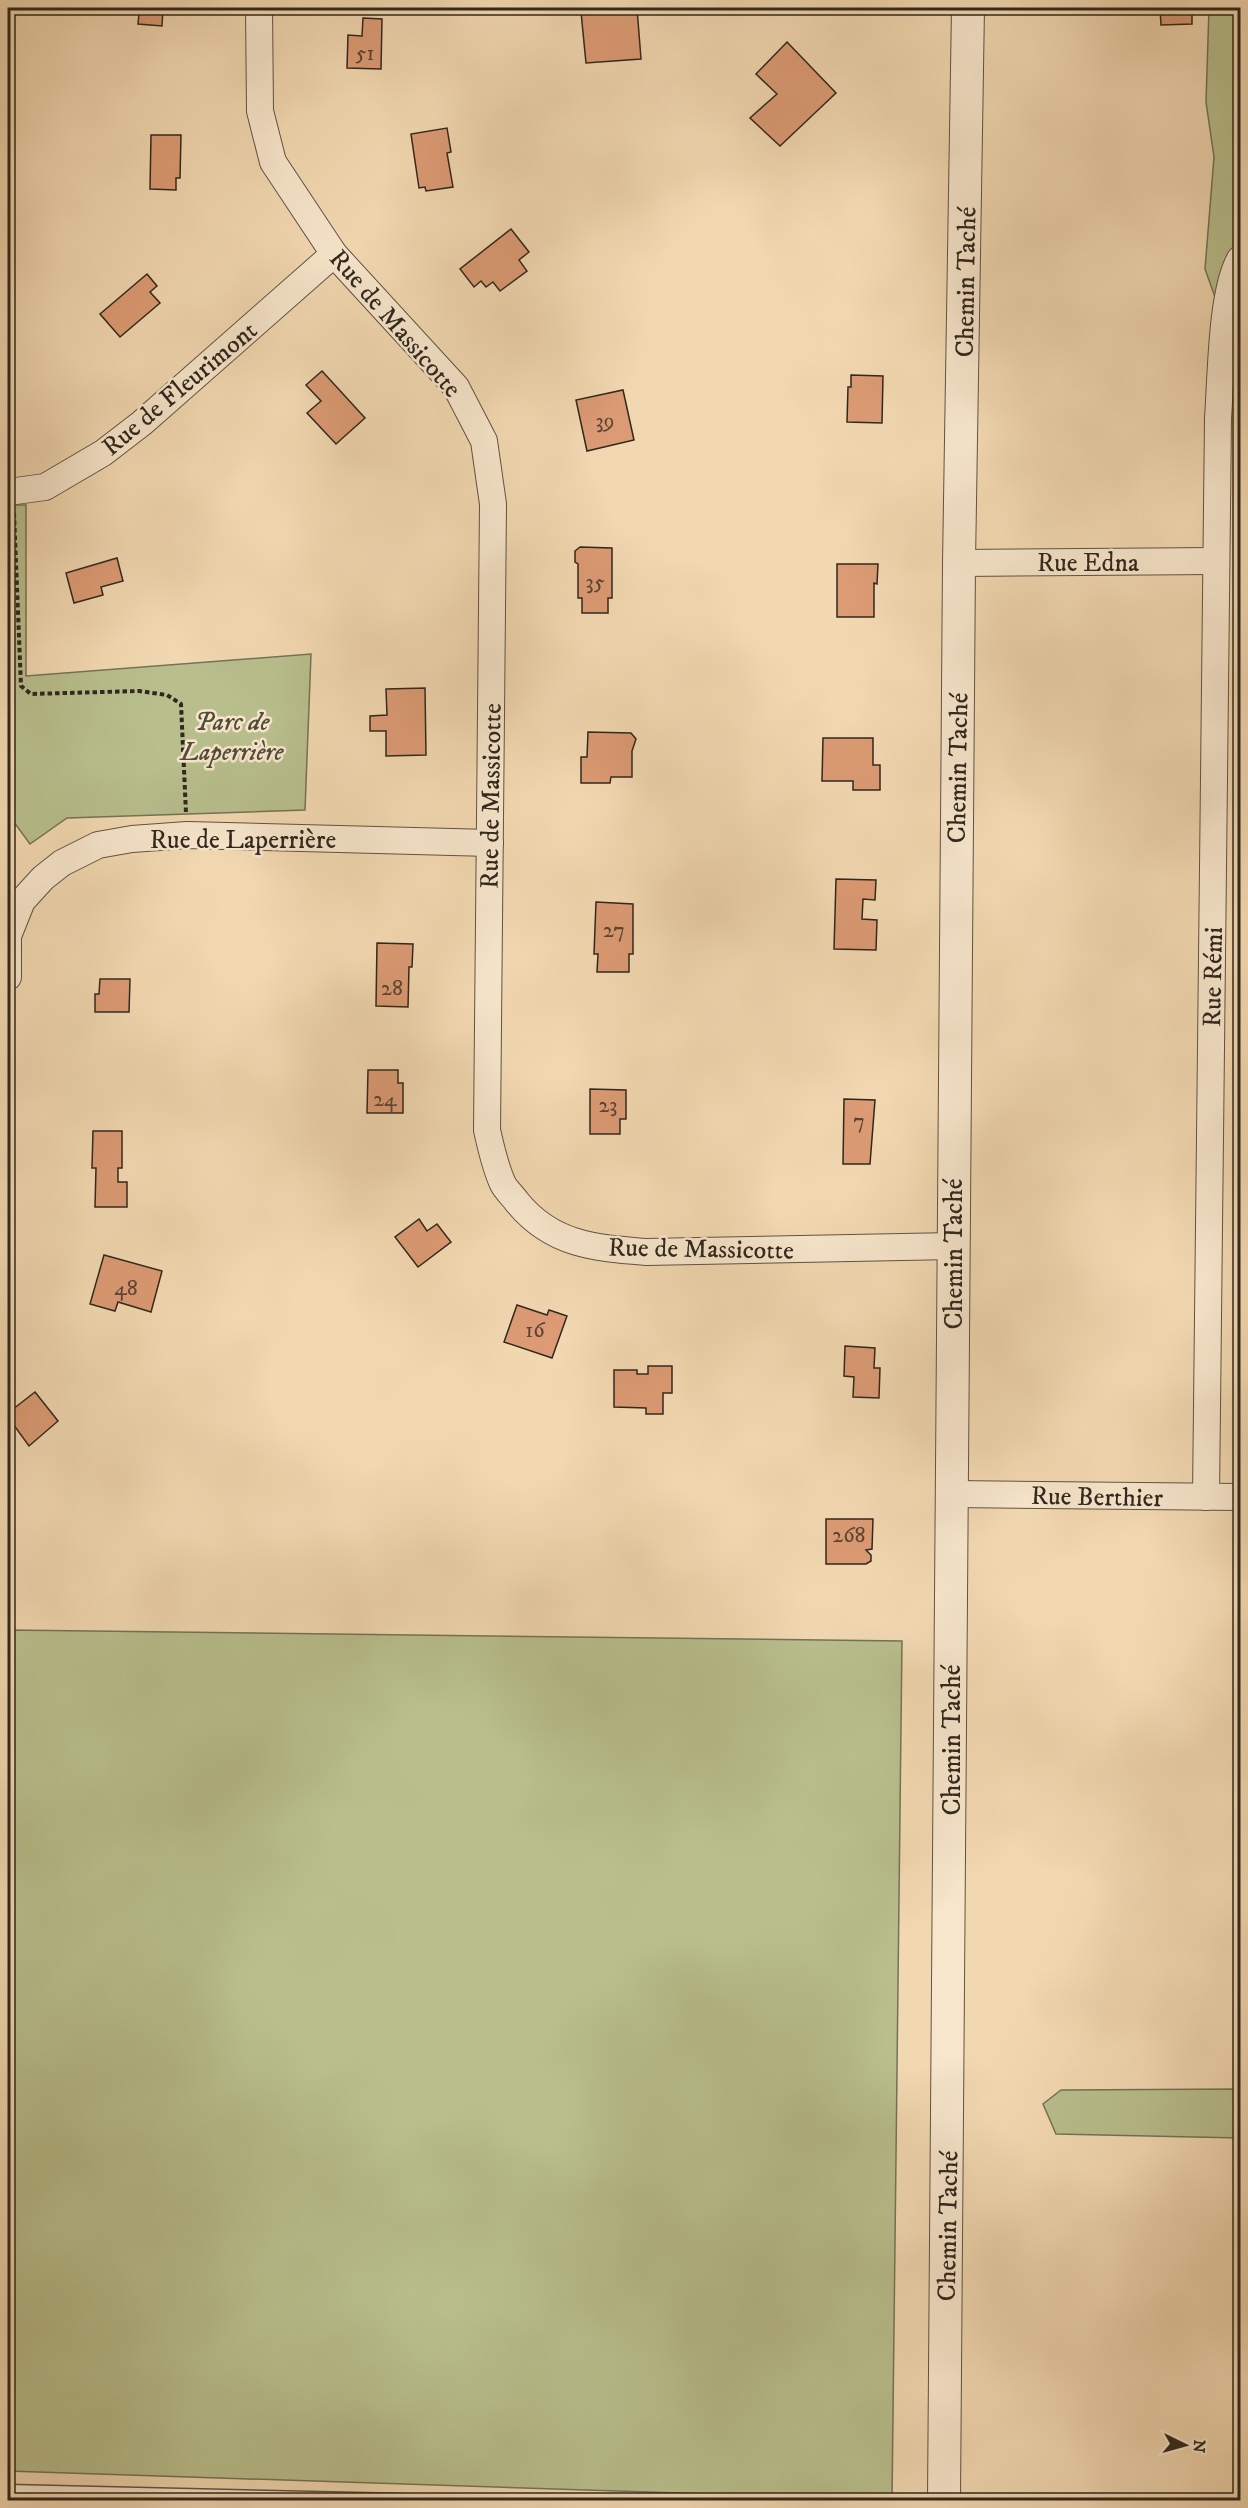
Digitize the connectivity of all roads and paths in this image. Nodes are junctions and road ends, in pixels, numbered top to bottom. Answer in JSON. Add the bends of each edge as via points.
{"nodes":[{"id":1,"x":259,"y":8,"type":"edge"},
{"id":2,"x":968,"y":8,"type":"edge"},
{"id":3,"x":334,"y":254,"type":"junction"},
{"id":4,"x":1240,"y":259,"type":"edge"},
{"id":5,"x":1230,"y":386,"type":"edge"},
{"id":6,"x":10,"y":492,"type":"edge"},
{"id":7,"x":1216,"y":561,"type":"junction"},
{"id":8,"x":959,"y":563,"type":"junction"},
{"id":9,"x":187,"y":835,"type":"junction"},
{"id":10,"x":490,"y":843,"type":"junction"},
{"id":11,"x":8,"y":977,"type":"edge"},
{"id":12,"x":953,"y":1246,"type":"junction"},
{"id":13,"x":953,"y":1494,"type":"junction"},
{"id":14,"x":1206,"y":1497,"type":"junction"},
{"id":15,"x":1240,"y":1497,"type":"edge"},
{"id":16,"x":8,"y":2490,"type":"edge"},
{"id":17,"x":400,"y":2500,"type":"edge"},
{"id":18,"x":944,"y":2500,"type":"edge"}],
"edges":[{"from":1,"to":3,"type":"street","name":"Rue de Massicotte","via":[[260,111],[273,162]]},
{"from":2,"to":8,"type":"street","name":"Chemin Taché"},
{"from":3,"to":6,"type":"street","name":"Rue de Fleurimont","via":[[103,453],[45,487]]},
{"from":3,"to":10,"type":"street","name":"Rue de Massicotte","via":[[456,387],[484,441],[493,504]]},
{"from":4,"to":5,"type":"street","name":"Rue Rémi","via":[[1233,271],[1228,304]]},
{"from":5,"to":7,"type":"street","name":"Rue Rémi"},
{"from":6,"to":9,"type":"path","via":[[21,686],[31,694],[139,691],[167,695],[181,704]]},
{"from":7,"to":8,"type":"street","name":"Rue Edna"},
{"from":7,"to":14,"type":"street","name":"Rue Rémi"},
{"from":8,"to":12,"type":"street","name":"Chemin Taché"},
{"from":9,"to":10,"type":"street","name":"Rue de Laperrière"},
{"from":9,"to":11,"type":"street","name":"Rue de Laperrière","via":[[98,845],[62,863],[43,878],[22,901],[8,936]]},
{"from":10,"to":12,"type":"street","name":"Rue de Massicotte","via":[[487,1130],[504,1185],[531,1218],[561,1238],[603,1249],[646,1252]]},
{"from":12,"to":13,"type":"street","name":"Chemin Taché"},
{"from":13,"to":14,"type":"street","name":"Rue Berthier"},
{"from":13,"to":18,"type":"street","name":"Chemin Taché"},
{"from":14,"to":15,"type":"street","name":"Rue Berthier"},
{"from":16,"to":17,"type":"lane"}]}
